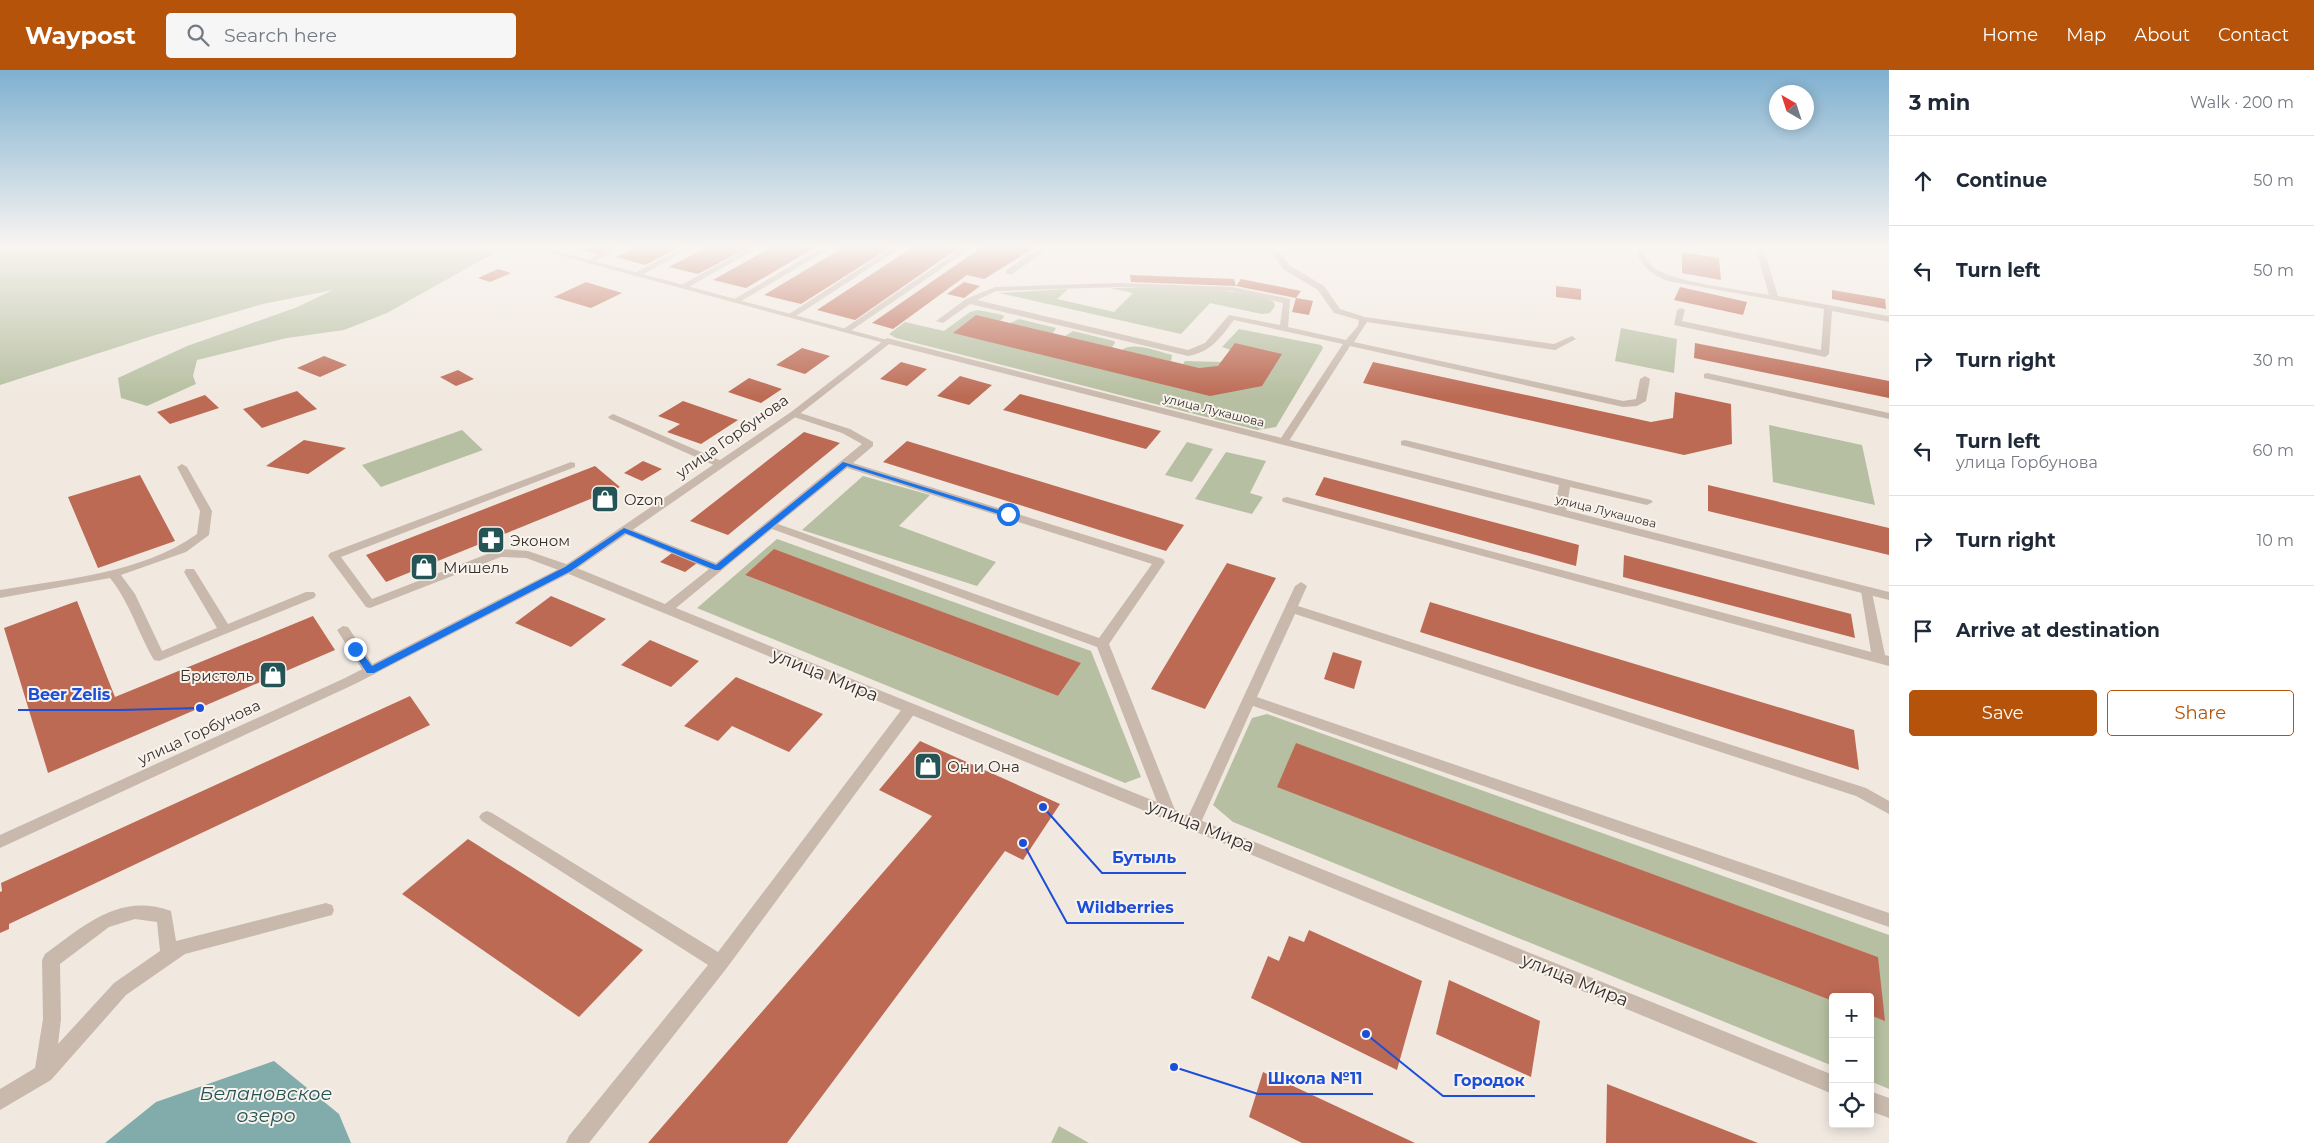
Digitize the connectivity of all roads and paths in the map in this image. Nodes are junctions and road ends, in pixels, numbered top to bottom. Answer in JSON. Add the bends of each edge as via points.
{"nodes":[{"id":1,"x":720,"y":297,"type":"edge"},
{"id":2,"x":742,"y":297,"type":"edge"},
{"id":3,"x":820,"y":297,"type":"edge"},
{"id":4,"x":895,"y":297,"type":"edge"},
{"id":5,"x":977,"y":297,"type":"edge"},
{"id":6,"x":1268,"y":297,"type":"edge"},
{"id":7,"x":1327,"y":297,"type":"edge"},
{"id":8,"x":1774,"y":297,"type":"edge"},
{"id":9,"x":735,"y":301,"type":"junction"},
{"id":10,"x":968,"y":301,"type":"junction"},
{"id":11,"x":1828,"y":307,"type":"junction"},
{"id":12,"x":1681,"y":310,"type":"dead end"},
{"id":13,"x":790,"y":316,"type":"junction"},
{"id":14,"x":1364,"y":319,"type":"junction"},
{"id":15,"x":1889,"y":319,"type":"edge"},
{"id":16,"x":940,"y":321,"type":"dead end"},
{"id":17,"x":1284,"y":329,"type":"junction"},
{"id":18,"x":846,"y":330,"type":"junction"},
{"id":19,"x":1572,"y":339,"type":"dead end"},
{"id":20,"x":887,"y":342,"type":"junction"},
{"id":21,"x":1348,"y":343,"type":"junction"},
{"id":22,"x":1707,"y":376,"type":"dead end"},
{"id":23,"x":1645,"y":380,"type":"dead end"},
{"id":24,"x":794,"y":414,"type":"junction"},
{"id":25,"x":613,"y":416,"type":"dead end"},
{"id":26,"x":1889,"y":416,"type":"edge"},
{"id":27,"x":1284,"y":441,"type":"junction"},
{"id":28,"x":1405,"y":443,"type":"dead end"},
{"id":29,"x":720,"y":464,"type":"junction"},
{"id":30,"x":846,"y":464,"type":"junction"},
{"id":31,"x":571,"y":465,"type":"dead end"},
{"id":32,"x":182,"y":467,"type":"dead end"},
{"id":33,"x":1565,"y":482,"type":"junction"},
{"id":34,"x":1287,"y":500,"type":"dead end"},
{"id":35,"x":1647,"y":502,"type":"dead end"},
{"id":36,"x":1560,"y":512,"type":"junction"},
{"id":37,"x":770,"y":525,"type":"junction"},
{"id":38,"x":624,"y":530,"type":"junction"},
{"id":39,"x":717,"y":568,"type":"junction"},
{"id":40,"x":568,"y":569,"type":"junction"},
{"id":41,"x":190,"y":572,"type":"dead end"},
{"id":42,"x":113,"y":574,"type":"junction"},
{"id":43,"x":1301,"y":586,"type":"dead end"},
{"id":44,"x":1867,"y":591,"type":"junction"},
{"id":45,"x":0,"y":594,"type":"edge"},
{"id":46,"x":310,"y":595,"type":"dead end"},
{"id":47,"x":1889,"y":596,"type":"edge"},
{"id":48,"x":1291,"y":608,"type":"junction"},
{"id":49,"x":666,"y":610,"type":"junction"},
{"id":50,"x":225,"y":630,"type":"junction"},
{"id":51,"x":343,"y":630,"type":"dead end"},
{"id":52,"x":1102,"y":644,"type":"junction"},
{"id":53,"x":1884,"y":659,"type":"edge"},
{"id":54,"x":370,"y":670,"type":"junction"},
{"id":55,"x":1249,"y":699,"type":"junction"},
{"id":56,"x":910,"y":709,"type":"junction"},
{"id":57,"x":1889,"y":808,"type":"edge"},
{"id":58,"x":1169,"y":813,"type":"junction"},
{"id":59,"x":487,"y":816,"type":"dead end"},
{"id":60,"x":1193,"y":823,"type":"junction"},
{"id":61,"x":0,"y":842,"type":"edge"},
{"id":62,"x":326,"y":910,"type":"dead end"},
{"id":63,"x":1889,"y":920,"type":"edge"},
{"id":64,"x":169,"y":955,"type":"junction"},
{"id":65,"x":720,"y":963,"type":"junction"},
{"id":66,"x":44,"y":1073,"type":"junction"},
{"id":67,"x":1829,"y":1083,"type":"edge"},
{"id":68,"x":0,"y":1100,"type":"edge"},
{"id":69,"x":1874,"y":1102,"type":"edge"},
{"id":70,"x":1889,"y":1108,"type":"edge"},
{"id":71,"x":576,"y":1143,"type":"edge"}],
"edges":[{"from":1,"to":9,"type":"street","name":"улица Лукашова"},
{"from":2,"to":9,"type":"street"},
{"from":3,"to":13,"type":"street"},
{"from":4,"to":18,"type":"street"},
{"from":5,"to":10,"type":"street"},
{"from":6,"to":17,"type":"street","via":[[1286,301]]},
{"from":7,"to":14,"type":"street","via":[[1336,311]]},
{"from":8,"to":11,"type":"street"},
{"from":9,"to":13,"type":"street","name":"улица Лукашова"},
{"from":10,"to":16,"type":"street"},
{"from":10,"to":17,"type":"street","via":[[1188,352],[1207,348],[1232,317]]},
{"from":11,"to":12,"type":"street","via":[[1825,354],[1677,323]]},
{"from":11,"to":15,"type":"street"},
{"from":13,"to":18,"type":"street","name":"улица Лукашова"},
{"from":14,"to":19,"type":"street","via":[[1555,347]]},
{"from":14,"to":21,"type":"street"},
{"from":17,"to":21,"type":"street"},
{"from":18,"to":20,"type":"street","name":"улица Лукашова"},
{"from":20,"to":24,"type":"street","name":"улица Горбунова"},
{"from":20,"to":27,"type":"street","name":"улица Лукашова"},
{"from":21,"to":23,"type":"street","via":[[1623,404],[1641,401]]},
{"from":21,"to":27,"type":"street"},
{"from":22,"to":26,"type":"street"},
{"from":24,"to":29,"type":"street","name":"улица Горбунова"},
{"from":24,"to":30,"type":"street","via":[[846,431],[869,444]]},
{"from":25,"to":29,"type":"street"},
{"from":27,"to":36,"type":"street","name":"улица Лукашова"},
{"from":28,"to":33,"type":"street"},
{"from":29,"to":38,"type":"street","name":"улица Горбунова"},
{"from":30,"to":37,"type":"street"},
{"from":30,"to":52,"type":"street","via":[[1159,562]]},
{"from":31,"to":40,"type":"street","name":"улица Мира","via":[[334,556],[370,604],[500,553],[528,555]]},
{"from":32,"to":42,"type":"street","via":[[206,511],[202,534],[182,550]]},
{"from":33,"to":35,"type":"street"},
{"from":33,"to":36,"type":"street"},
{"from":34,"to":53,"type":"street"},
{"from":36,"to":44,"type":"street","name":"улица Лукашова"},
{"from":37,"to":39,"type":"street"},
{"from":37,"to":52,"type":"street"},
{"from":38,"to":39,"type":"street"},
{"from":38,"to":40,"type":"street","name":"улица Горбунова"},
{"from":39,"to":49,"type":"street"},
{"from":40,"to":49,"type":"street","name":"улица Мира"},
{"from":40,"to":54,"type":"street","name":"улица Горбунова"},
{"from":41,"to":50,"type":"street"},
{"from":42,"to":45,"type":"street"},
{"from":42,"to":50,"type":"street","via":[[129,594],[159,656]]},
{"from":43,"to":48,"type":"street"},
{"from":44,"to":47,"type":"street","name":"улица Лукашова"},
{"from":44,"to":53,"type":"street"},
{"from":46,"to":50,"type":"street"},
{"from":48,"to":55,"type":"street"},
{"from":48,"to":57,"type":"street","via":[[1861,792]]},
{"from":49,"to":56,"type":"street","name":"улица Мира"},
{"from":51,"to":54,"type":"street"},
{"from":52,"to":58,"type":"street","via":[[1148,767]]},
{"from":54,"to":61,"type":"street","name":"улица Горбунова"},
{"from":55,"to":60,"type":"street"},
{"from":55,"to":63,"type":"street"},
{"from":56,"to":58,"type":"street","name":"улица Мира"},
{"from":56,"to":65,"type":"street"},
{"from":58,"to":60,"type":"street","name":"улица Мира"},
{"from":59,"to":65,"type":"street"},
{"from":60,"to":67,"type":"street","name":"улица Мира"},
{"from":62,"to":64,"type":"street","via":[[180,947]]},
{"from":64,"to":66,"type":"street","via":[[120,989]]},
{"from":64,"to":66,"type":"street","via":[[165,916],[135,912],[104,921],[51,960],[52,1019]]},
{"from":65,"to":71,"type":"street"},
{"from":66,"to":68,"type":"street"},
{"from":69,"to":70,"type":"street"}]}
